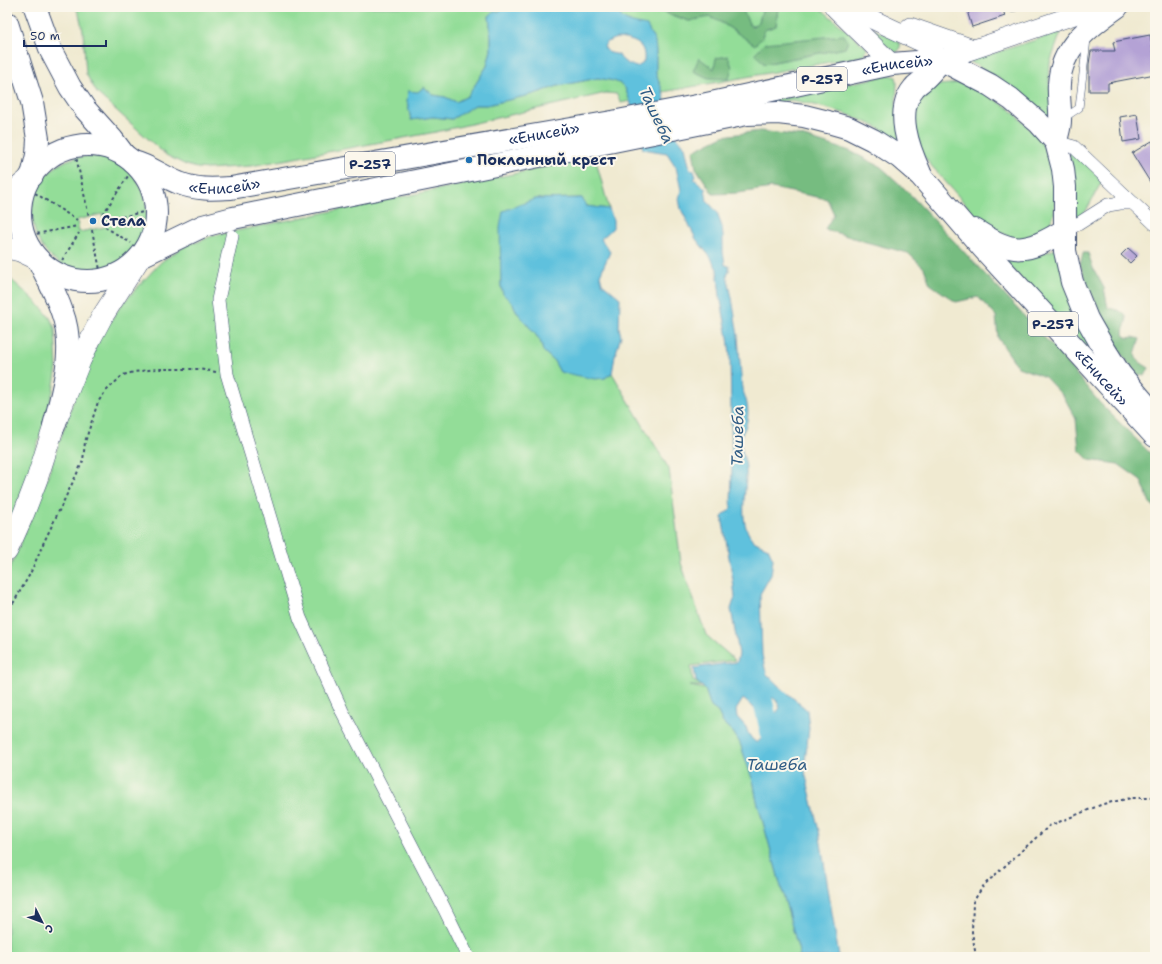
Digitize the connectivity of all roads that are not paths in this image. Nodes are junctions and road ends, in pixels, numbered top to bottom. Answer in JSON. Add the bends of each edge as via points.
{"nodes":[{"id":1,"x":35,"y":7,"type":"edge"},
{"id":2,"x":834,"y":7,"type":"edge"},
{"id":3,"x":846,"y":7,"type":"edge"},
{"id":4,"x":854,"y":7,"type":"edge"},
{"id":5,"x":1007,"y":7,"type":"edge"},
{"id":6,"x":1017,"y":7,"type":"edge"},
{"id":7,"x":1098,"y":7,"type":"edge"},
{"id":8,"x":1117,"y":7,"type":"edge"},
{"id":9,"x":7,"y":23,"type":"edge"},
{"id":10,"x":973,"y":49,"type":"junction"},
{"id":11,"x":942,"y":60,"type":"junction"},
{"id":12,"x":892,"y":64,"type":"junction"},
{"id":13,"x":704,"y":114,"type":"junction"},
{"id":14,"x":613,"y":131,"type":"junction"},
{"id":15,"x":1056,"y":142,"type":"junction"},
{"id":16,"x":129,"y":159,"type":"junction"},
{"id":17,"x":921,"y":176,"type":"junction"},
{"id":18,"x":21,"y":187,"type":"edge"},
{"id":19,"x":1133,"y":203,"type":"junction"},
{"id":20,"x":952,"y":212,"type":"junction"},
{"id":21,"x":1155,"y":224,"type":"edge"},
{"id":22,"x":1065,"y":230,"type":"junction"},
{"id":23,"x":232,"y":236,"type":"dead end"},
{"id":24,"x":15,"y":242,"type":"edge"},
{"id":25,"x":141,"y":256,"type":"junction"},
{"id":26,"x":46,"y":266,"type":"junction"},
{"id":27,"x":1155,"y":415,"type":"edge"},
{"id":28,"x":54,"y":426,"type":"junction"},
{"id":29,"x":1155,"y":436,"type":"edge"},
{"id":30,"x":7,"y":551,"type":"edge"},
{"id":31,"x":468,"y":957,"type":"edge"}],
"edges":[{"from":1,"to":16,"type":"highway","name":"«Енисей»","number":"Р-257","via":[[52,51],[70,87],[85,109]]},
{"from":2,"to":12,"type":"street"},
{"from":3,"to":11,"type":"street","via":[[925,44]]},
{"from":4,"to":10,"type":"street"},
{"from":5,"to":6,"type":"lane"},
{"from":7,"to":10,"type":"street"},
{"from":8,"to":15,"type":"highway","via":[[1088,28],[1070,48],[1065,58],[1060,72],[1060,120]]},
{"from":9,"to":18,"type":"highway","name":"«Енисей»","number":"Р-257","via":[[32,102],[38,139],[37,155]]},
{"from":10,"to":11,"type":"street"},
{"from":11,"to":12,"type":"highway","name":"«Енисей»","number":"Р-257"},
{"from":11,"to":15,"type":"highway","name":"«Енисей»","number":"Р-257","via":[[1011,99]]},
{"from":11,"to":17,"type":"highway","name":"«Енисей»","number":"Р-257","via":[[914,88],[906,101],[904,117],[908,141]]},
{"from":12,"to":13,"type":"highway","name":"«Енисей»","number":"Р-257"},
{"from":13,"to":14,"type":"highway","name":"«Енисей»","number":"Р-257"},
{"from":13,"to":17,"type":"highway","name":"«Енисей»","number":"Р-257","via":[[778,113],[804,116],[849,128],[899,157]]},
{"from":14,"to":16,"type":"highway","name":"«Енисей»","number":"Р-257","via":[[231,188],[208,189],[189,186]]},
{"from":14,"to":25,"type":"highway","name":"«Енисей»","number":"Р-257","via":[[233,218],[203,226]]},
{"from":15,"to":19,"type":"street","via":[[1074,147]]},
{"from":15,"to":22,"type":"highway","name":"«Енисей»","number":"Р-257","via":[[1065,187]]},
{"from":16,"to":18,"type":"highway","name":"«Енисей»","number":"Р-257","via":[[116,151],[95,145],[62,150],[42,164]]},
{"from":16,"to":25,"type":"highway","name":"«Енисей»","number":"Р-257","via":[[141,170],[155,199],[156,222],[148,246]]},
{"from":17,"to":20,"type":"highway","name":"«Енисей»","number":"Р-257"},
{"from":18,"to":24,"type":"highway","name":"«Енисей»","number":"Р-257","via":[[21,224]]},
{"from":19,"to":21,"type":"street"},
{"from":19,"to":22,"type":"street","via":[[1108,205]]},
{"from":20,"to":22,"type":"highway","name":"«Енисей»","number":"Р-257","via":[[983,235],[998,243],[1020,249],[1030,248]]},
{"from":20,"to":29,"type":"highway","name":"«Енисей»","number":"Р-257"},
{"from":22,"to":27,"type":"highway","name":"«Енисей»","number":"Р-257","via":[[1065,251],[1072,282],[1086,318],[1120,374]]},
{"from":23,"to":31,"type":"street","via":[[218,300],[227,374],[300,618],[342,711]]},
{"from":24,"to":26,"type":"highway","name":"«Енисей»","number":"Р-257","via":[[27,245]]},
{"from":25,"to":26,"type":"highway","name":"«Енисей»","number":"Р-257","via":[[117,275],[89,282],[64,277]]},
{"from":25,"to":28,"type":"main road","via":[[92,336]]},
{"from":26,"to":28,"type":"highway","via":[[63,313],[68,339],[65,380]]},
{"from":28,"to":30,"type":"main road","via":[[37,479]]}]}
